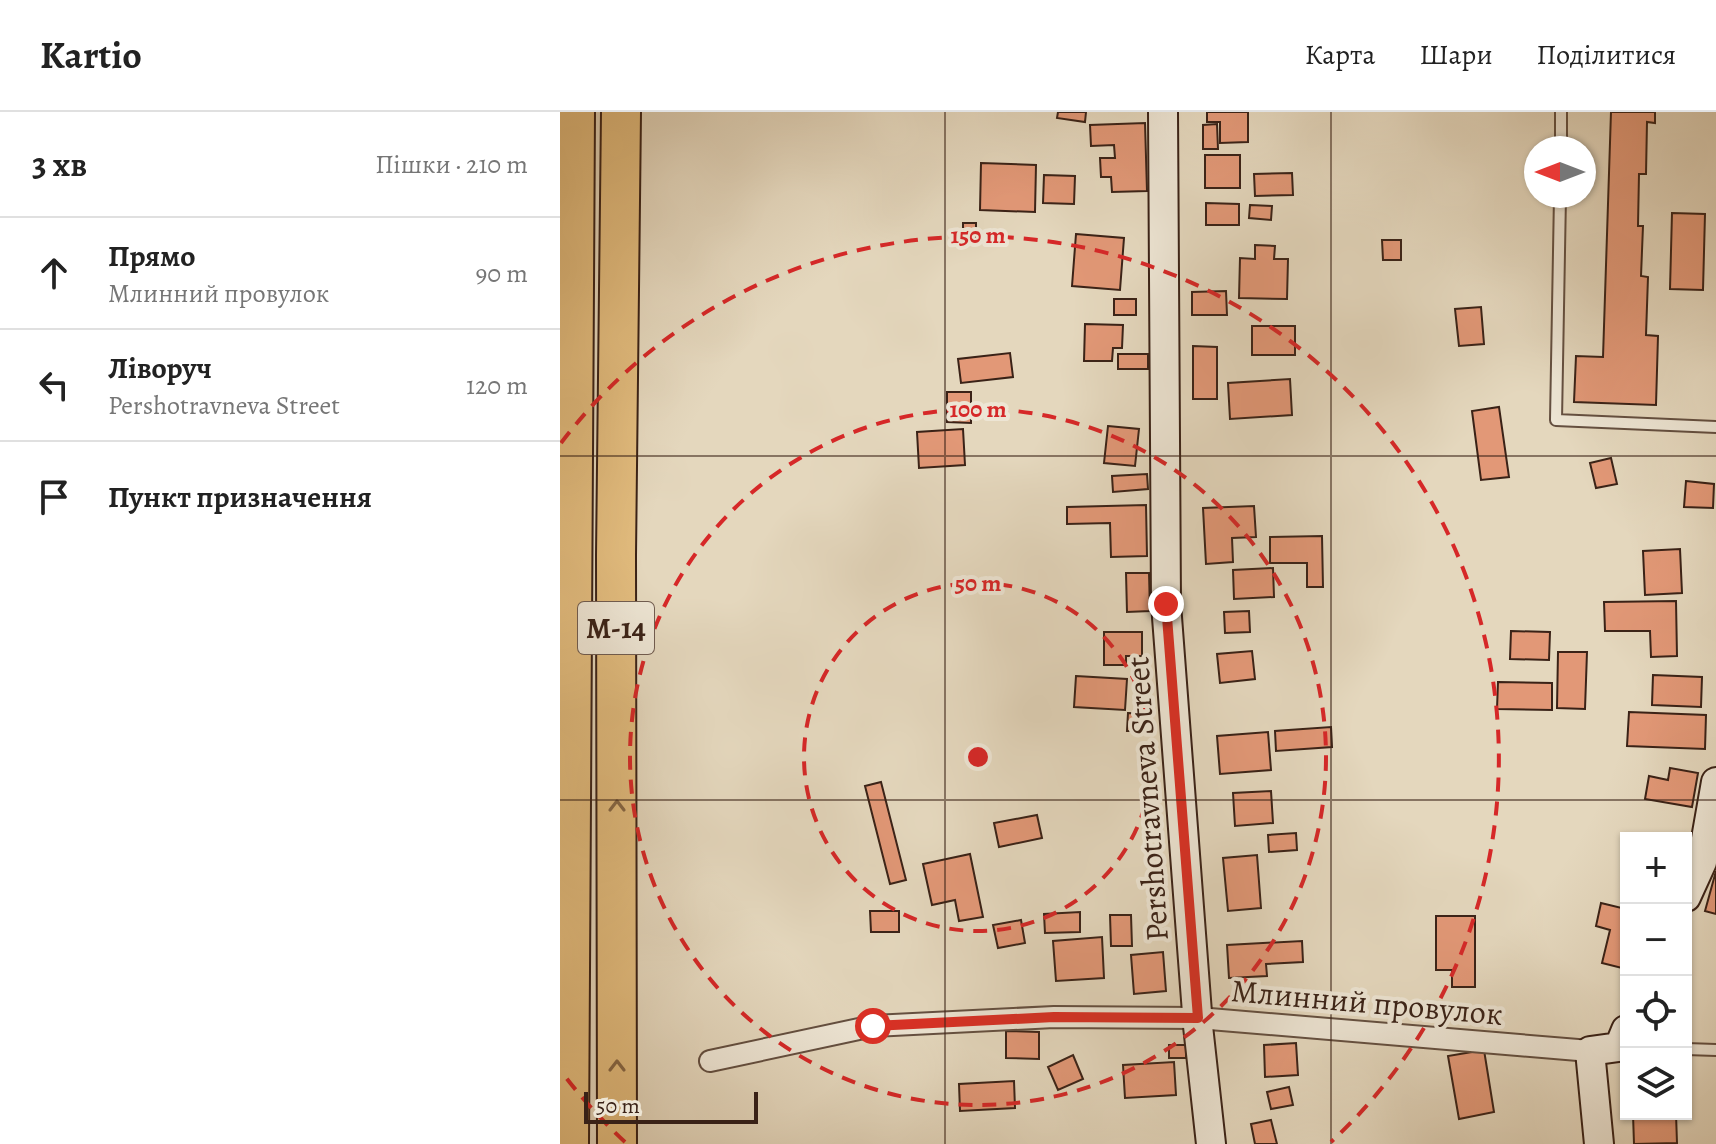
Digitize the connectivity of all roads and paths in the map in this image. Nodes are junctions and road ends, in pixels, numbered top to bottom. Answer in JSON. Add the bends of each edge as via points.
{"nodes":[{"id":1,"x":575,"y":112,"type":"edge"},
{"id":2,"x":621,"y":112,"type":"edge"},
{"id":3,"x":635,"y":112,"type":"edge"},
{"id":4,"x":1163,"y":112,"type":"edge"},
{"id":5,"x":1561,"y":112,"type":"edge"},
{"id":6,"x":1561,"y":136,"type":"edge"},
{"id":7,"x":1560,"y":208,"type":"edge"},
{"id":8,"x":1716,"y":427,"type":"edge"},
{"id":9,"x":616,"y":555,"type":"junction"},
{"id":10,"x":1716,"y":782,"type":"edge"},
{"id":11,"x":1692,"y":884,"type":"edge"},
{"id":12,"x":1198,"y":1018,"type":"junction"},
{"id":13,"x":1620,"y":1042,"type":"edge"},
{"id":14,"x":1692,"y":1049,"type":"edge"},
{"id":15,"x":1716,"y":1050,"type":"edge"},
{"id":16,"x":1590,"y":1051,"type":"junction"},
{"id":17,"x":710,"y":1061,"type":"dead end"},
{"id":18,"x":560,"y":1090,"type":"edge"},
{"id":19,"x":568,"y":1144,"type":"edge"},
{"id":20,"x":617,"y":1144,"type":"edge"},
{"id":21,"x":1211,"y":1144,"type":"edge"},
{"id":22,"x":1599,"y":1144,"type":"edge"}],
"edges":[{"from":1,"to":19,"type":"highway","number":"М-14"},
{"from":2,"to":9,"type":"highway","number":"М-14"},
{"from":3,"to":9,"type":"highway"},
{"from":4,"to":12,"type":"street","name":"Pershotravneva Street","via":[[1166,604]]},
{"from":5,"to":6,"type":"lane"},
{"from":7,"to":8,"type":"lane","via":[[1556,420]]},
{"from":20,"to":9,"type":"highway","number":"М-14","one_way":true},
{"from":10,"to":11,"type":"street","via":[[1702,862]]},
{"from":12,"to":16,"type":"street","name":"Млинний провулок"},
{"from":12,"to":17,"type":"street","name":"Млинний провулок","via":[[1054,1017],[873,1026]]},
{"from":12,"to":21,"type":"street","name":"Pershotravneva Street"},
{"from":13,"to":16,"type":"street"},
{"from":14,"to":15,"type":"lane"},
{"from":16,"to":22,"type":"street"},
{"from":18,"to":19,"type":"highway"}]}
